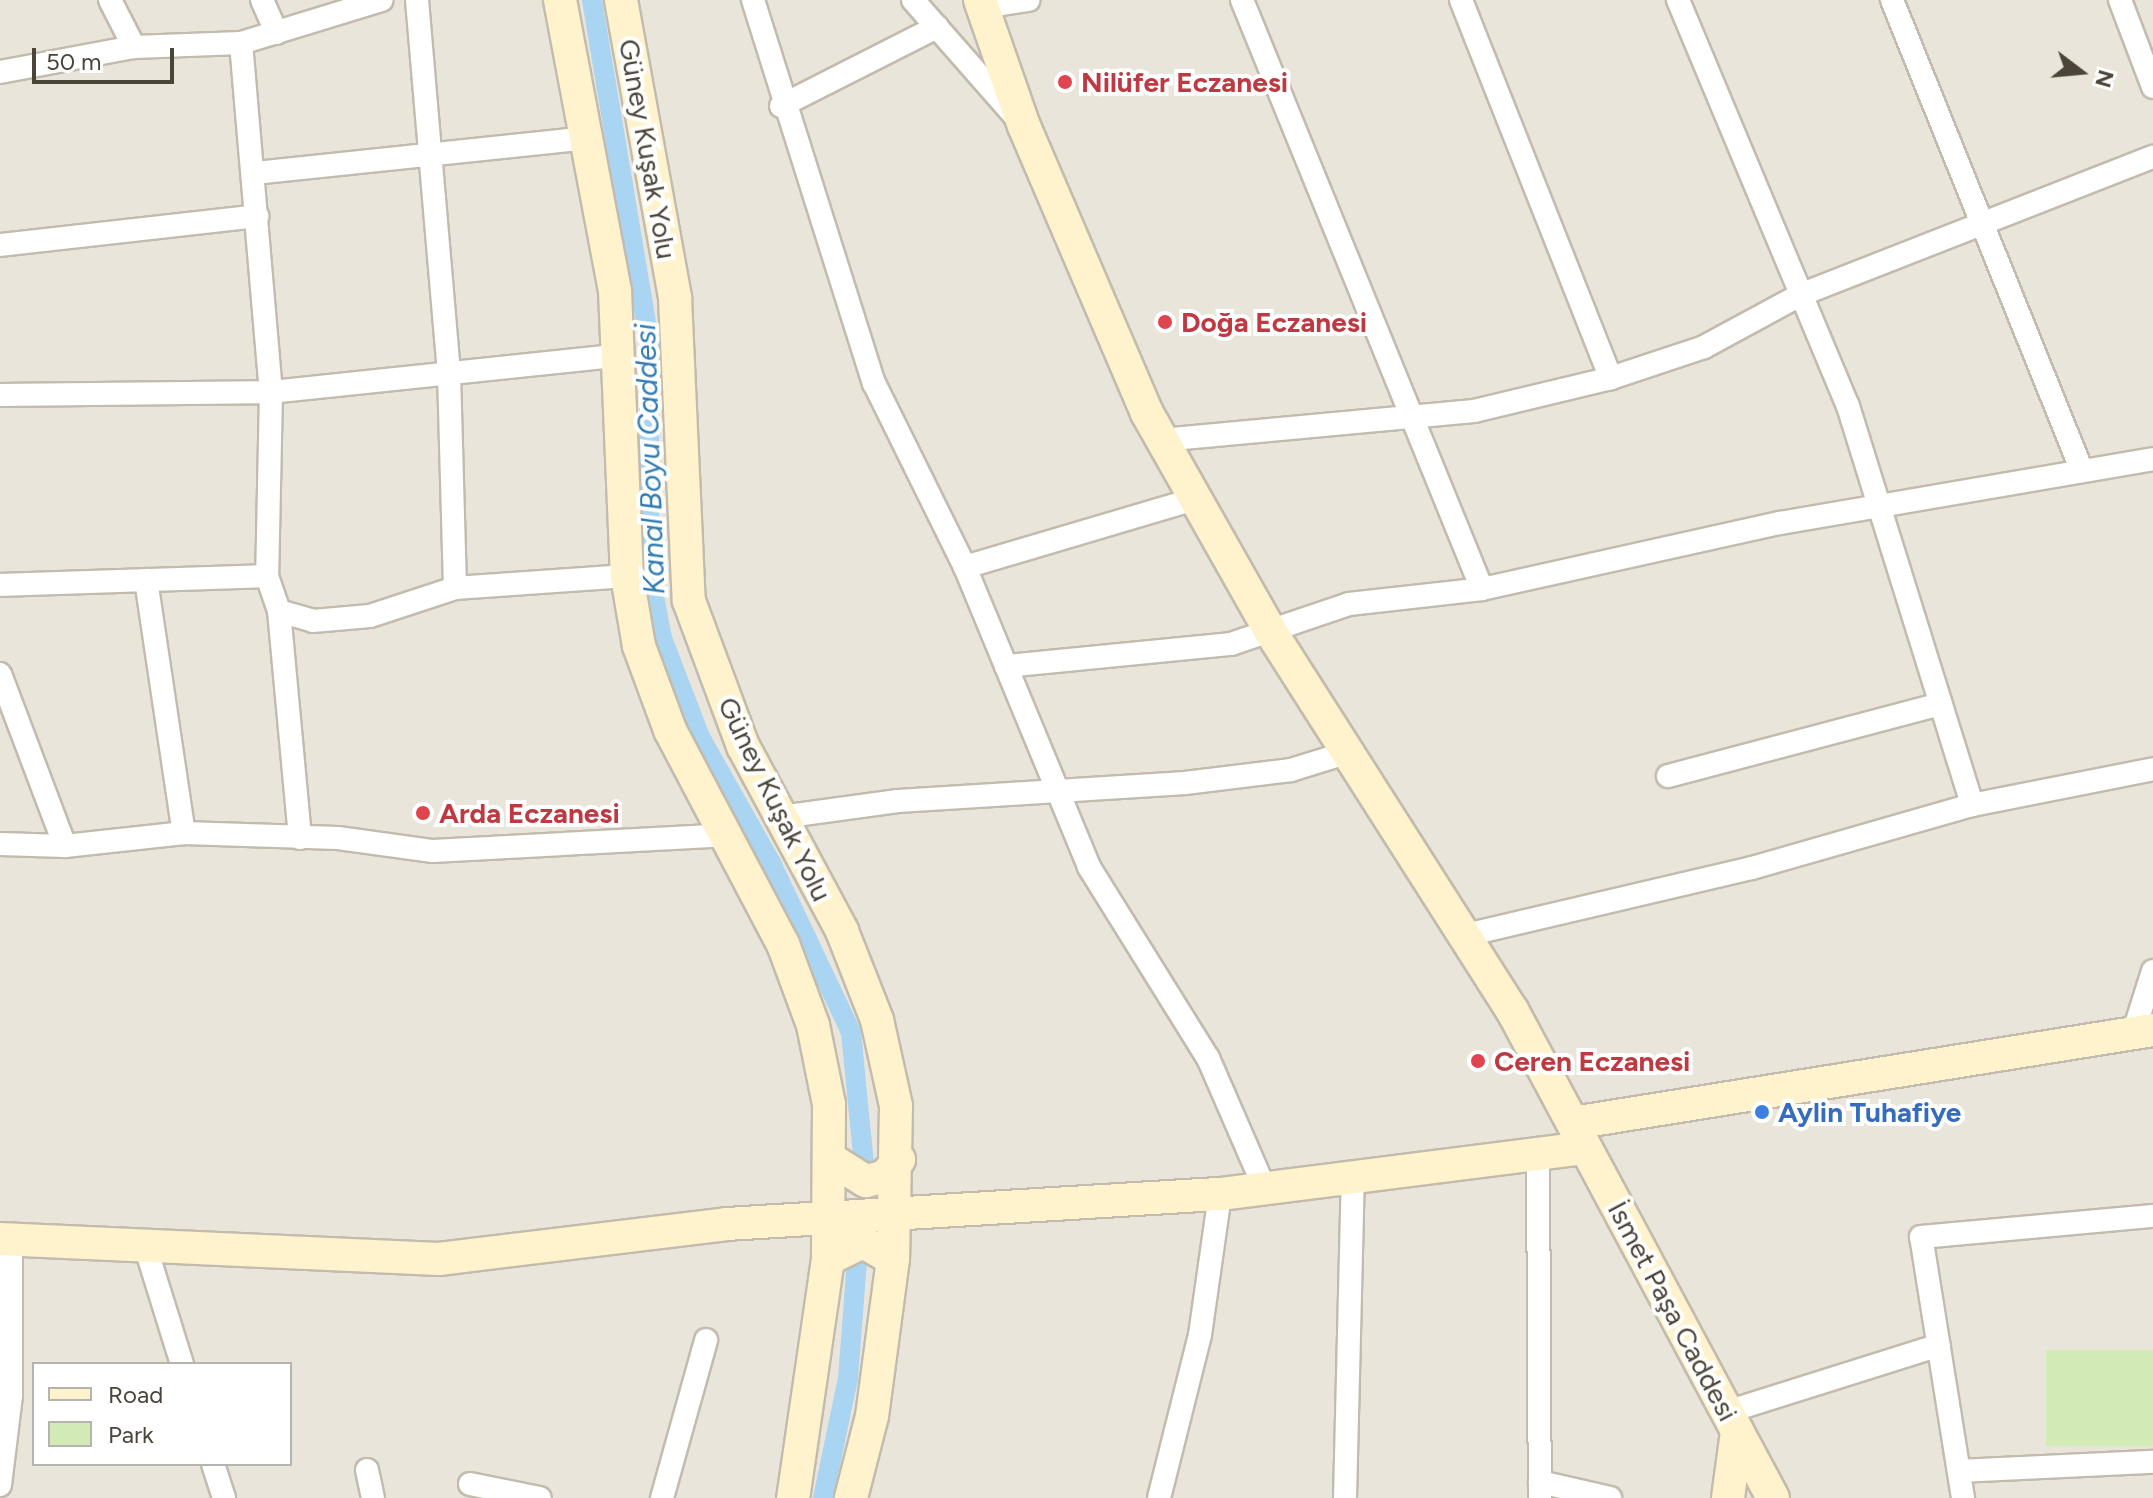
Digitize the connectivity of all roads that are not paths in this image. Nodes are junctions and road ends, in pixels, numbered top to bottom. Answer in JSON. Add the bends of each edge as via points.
{"nodes":[{"id":1,"x":110,"y":0,"type":"edge"},
{"id":2,"x":262,"y":0,"type":"edge"},
{"id":3,"x":382,"y":0,"type":"edge"},
{"id":4,"x":417,"y":0,"type":"edge"},
{"id":5,"x":560,"y":0,"type":"edge"},
{"id":6,"x":621,"y":0,"type":"edge"},
{"id":7,"x":753,"y":0,"type":"edge"},
{"id":8,"x":913,"y":0,"type":"edge"},
{"id":9,"x":1028,"y":0,"type":"edge"},
{"id":10,"x":1242,"y":0,"type":"edge"},
{"id":11,"x":1461,"y":0,"type":"edge"},
{"id":12,"x":1678,"y":0,"type":"edge"},
{"id":13,"x":1892,"y":0,"type":"edge"},
{"id":14,"x":2120,"y":0,"type":"edge"},
{"id":15,"x":982,"y":4,"type":"edge"},
{"id":16,"x":937,"y":27,"type":"junction"},
{"id":17,"x":277,"y":33,"type":"junction"},
{"id":18,"x":241,"y":43,"type":"junction"},
{"id":19,"x":134,"y":47,"type":"junction"},
{"id":20,"x":0,"y":72,"type":"edge"},
{"id":21,"x":2153,"y":87,"type":"edge"},
{"id":22,"x":781,"y":106,"type":"junction"},
{"id":23,"x":1024,"y":126,"type":"junction"},
{"id":24,"x":589,"y":138,"type":"junction"},
{"id":25,"x":433,"y":152,"type":"junction"},
{"id":26,"x":2153,"y":157,"type":"edge"},
{"id":27,"x":255,"y":173,"type":"junction"},
{"id":28,"x":257,"y":216,"type":"junction"},
{"id":29,"x":1979,"y":227,"type":"junction"},
{"id":30,"x":0,"y":245,"type":"edge"},
{"id":31,"x":1800,"y":295,"type":"junction"},
{"id":32,"x":622,"y":355,"type":"junction"},
{"id":33,"x":449,"y":373,"type":"junction"},
{"id":34,"x":1611,"y":378,"type":"junction"},
{"id":35,"x":271,"y":392,"type":"junction"},
{"id":36,"x":0,"y":395,"type":"edge"},
{"id":37,"x":1407,"y":416,"type":"junction"},
{"id":38,"x":1162,"y":440,"type":"junction"},
{"id":39,"x":2153,"y":459,"type":"edge"},
{"id":40,"x":2082,"y":471,"type":"junction"},
{"id":41,"x":1195,"y":499,"type":"junction"},
{"id":42,"x":1882,"y":504,"type":"junction"},
{"id":43,"x":965,"y":567,"type":"junction"},
{"id":44,"x":267,"y":576,"type":"junction"},
{"id":45,"x":627,"y":576,"type":"junction"},
{"id":46,"x":146,"y":580,"type":"junction"},
{"id":47,"x":0,"y":585,"type":"edge"},
{"id":48,"x":455,"y":588,"type":"junction"},
{"id":49,"x":1482,"y":589,"type":"junction"},
{"id":50,"x":279,"y":611,"type":"junction"},
{"id":51,"x":1269,"y":629,"type":"junction"},
{"id":52,"x":1006,"y":666,"type":"junction"},
{"id":53,"x":0,"y":674,"type":"edge"},
{"id":54,"x":1941,"y":704,"type":"junction"},
{"id":55,"x":1352,"y":751,"type":"junction"},
{"id":56,"x":2153,"y":769,"type":"edge"},
{"id":57,"x":1668,"y":776,"type":"dead end"},
{"id":58,"x":1060,"y":788,"type":"junction"},
{"id":59,"x":1972,"y":805,"type":"junction"},
{"id":60,"x":781,"y":817,"type":"junction"},
{"id":61,"x":184,"y":833,"type":"junction"},
{"id":62,"x":725,"y":835,"type":"junction"},
{"id":63,"x":300,"y":838,"type":"junction"},
{"id":64,"x":0,"y":844,"type":"edge"},
{"id":65,"x":65,"y":846,"type":"junction"},
{"id":66,"x":1466,"y":935,"type":"junction"},
{"id":67,"x":2153,"y":971,"type":"edge"},
{"id":68,"x":2143,"y":1032,"type":"edge"},
{"id":69,"x":1579,"y":1136,"type":"junction"},
{"id":70,"x":1538,"y":1154,"type":"junction"},
{"id":71,"x":832,"y":1160,"type":"junction"},
{"id":72,"x":899,"y":1160,"type":"junction"},
{"id":73,"x":1353,"y":1178,"type":"junction"},
{"id":74,"x":1265,"y":1189,"type":"junction"},
{"id":75,"x":1220,"y":1194,"type":"junction"},
{"id":76,"x":896,"y":1215,"type":"junction"},
{"id":77,"x":2153,"y":1216,"type":"edge"},
{"id":78,"x":831,"y":1217,"type":"junction"},
{"id":79,"x":6,"y":1239,"type":"edge"},
{"id":80,"x":144,"y":1242,"type":"junction"},
{"id":81,"x":828,"y":1259,"type":"junction"},
{"id":82,"x":893,"y":1259,"type":"junction"},
{"id":83,"x":706,"y":1340,"type":"dead end"},
{"id":84,"x":1939,"y":1345,"type":"junction"},
{"id":85,"x":181,"y":1362,"type":"edge"},
{"id":86,"x":1732,"y":1422,"type":"junction"},
{"id":87,"x":2153,"y":1462,"type":"edge"},
{"id":88,"x":214,"y":1466,"type":"edge"},
{"id":89,"x":367,"y":1470,"type":"dead end"},
{"id":90,"x":1959,"y":1471,"type":"junction"},
{"id":91,"x":470,"y":1484,"type":"dead end"},
{"id":92,"x":0,"y":1485,"type":"edge"},
{"id":93,"x":1540,"y":1490,"type":"edge"},
{"id":94,"x":224,"y":1498,"type":"edge"},
{"id":95,"x":373,"y":1498,"type":"edge"},
{"id":96,"x":540,"y":1498,"type":"edge"},
{"id":97,"x":662,"y":1498,"type":"edge"},
{"id":98,"x":793,"y":1498,"type":"edge"},
{"id":99,"x":851,"y":1498,"type":"edge"},
{"id":100,"x":1159,"y":1498,"type":"edge"},
{"id":101,"x":1345,"y":1498,"type":"edge"},
{"id":102,"x":1610,"y":1498,"type":"edge"},
{"id":103,"x":1728,"y":1498,"type":"edge"},
{"id":104,"x":1773,"y":1498,"type":"edge"},
{"id":105,"x":1963,"y":1498,"type":"edge"}],
"edges":[{"from":1,"to":19,"type":"street"},
{"from":2,"to":17,"type":"street"},
{"from":3,"to":17,"type":"street"},
{"from":4,"to":25,"type":"street"},
{"from":5,"to":24,"type":"main road","name":"Güney Kuşak Yolu"},
{"from":6,"to":60,"type":"main road","name":"Güney Kuşak Yolu","via":[[675,298],[689,601],[743,746]]},
{"from":7,"to":22,"type":"street"},
{"from":8,"to":16,"type":"street"},
{"from":9,"to":15,"type":"street"},
{"from":10,"to":37,"type":"street"},
{"from":11,"to":34,"type":"street"},
{"from":12,"to":31,"type":"street"},
{"from":13,"to":29,"type":"street"},
{"from":14,"to":21,"type":"street"},
{"from":15,"to":23,"type":"main road","name":"İsmet Paşa Caddesi"},
{"from":16,"to":22,"type":"street"},
{"from":16,"to":23,"type":"street"},
{"from":17,"to":18,"type":"street"},
{"from":18,"to":19,"type":"street"},
{"from":18,"to":27,"type":"street"},
{"from":19,"to":20,"type":"street"},
{"from":22,"to":43,"type":"street","via":[[874,383]]},
{"from":23,"to":38,"type":"main road","name":"İsmet Paşa Caddesi"},
{"from":24,"to":25,"type":"street"},
{"from":24,"to":32,"type":"main road","name":"Güney Kuşak Yolu"},
{"from":25,"to":27,"type":"street"},
{"from":25,"to":33,"type":"street"},
{"from":26,"to":29,"type":"street"},
{"from":27,"to":28,"type":"street"},
{"from":28,"to":30,"type":"street"},
{"from":28,"to":35,"type":"street"},
{"from":29,"to":31,"type":"street"},
{"from":29,"to":40,"type":"street"},
{"from":31,"to":34,"type":"street","via":[[1704,347]]},
{"from":31,"to":42,"type":"street"},
{"from":32,"to":33,"type":"street"},
{"from":32,"to":45,"type":"main road","name":"Güney Kuşak Yolu"},
{"from":33,"to":35,"type":"street"},
{"from":33,"to":48,"type":"street"},
{"from":34,"to":37,"type":"street","via":[[1474,411]]},
{"from":35,"to":36,"type":"street"},
{"from":35,"to":44,"type":"street"},
{"from":37,"to":38,"type":"street"},
{"from":37,"to":49,"type":"street"},
{"from":38,"to":41,"type":"main road","name":"İsmet Paşa Caddesi"},
{"from":39,"to":40,"type":"street"},
{"from":40,"to":42,"type":"street"},
{"from":41,"to":43,"type":"street"},
{"from":41,"to":51,"type":"main road","name":"İsmet Paşa Caddesi"},
{"from":42,"to":49,"type":"street"},
{"from":42,"to":54,"type":"street"},
{"from":43,"to":52,"type":"street"},
{"from":44,"to":46,"type":"street"},
{"from":44,"to":50,"type":"street"},
{"from":45,"to":48,"type":"street"},
{"from":45,"to":62,"type":"main road","name":"Güney Kuşak Yolu","via":[[639,646],[670,730]]},
{"from":46,"to":47,"type":"street"},
{"from":46,"to":61,"type":"street"},
{"from":48,"to":50,"type":"street","via":[[370,616],[313,621]]},
{"from":49,"to":51,"type":"street","via":[[1349,604]]},
{"from":50,"to":63,"type":"street"},
{"from":51,"to":52,"type":"street","via":[[1231,644]]},
{"from":51,"to":55,"type":"main road","name":"İsmet Paşa Caddesi"},
{"from":52,"to":58,"type":"street"},
{"from":53,"to":65,"type":"street"},
{"from":54,"to":57,"type":"street"},
{"from":54,"to":59,"type":"street"},
{"from":55,"to":58,"type":"street","via":[[1291,770]]},
{"from":55,"to":66,"type":"main road","name":"İsmet Paşa Caddesi"},
{"from":56,"to":59,"type":"street"},
{"from":58,"to":60,"type":"street"},
{"from":58,"to":74,"type":"street","via":[[1089,867],[1208,1058]]},
{"from":59,"to":66,"type":"street","via":[[1752,868]]},
{"from":60,"to":72,"type":"main road","name":"Güney Kuşak Yolu","via":[[842,931],[877,1020]]},
{"from":61,"to":63,"type":"street"},
{"from":61,"to":65,"type":"street"},
{"from":62,"to":63,"type":"street","via":[[433,851]]},
{"from":62,"to":71,"type":"main road","name":"Güney Kuşak Yolu","via":[[783,944],[813,1025]]},
{"from":64,"to":65,"type":"street"},
{"from":66,"to":69,"type":"main road","name":"İsmet Paşa Caddesi"},
{"from":67,"to":68,"type":"street"},
{"from":68,"to":69,"type":"main road"},
{"from":69,"to":70,"type":"main road"},
{"from":69,"to":86,"type":"main road","name":"İsmet Paşa Caddesi"},
{"from":70,"to":73,"type":"main road"},
{"from":70,"to":93,"type":"street"},
{"from":71,"to":72,"type":"main road","via":[[866,1181],[884,1177]]},
{"from":71,"to":78,"type":"main road","name":"Güney Kuşak Yolu"},
{"from":72,"to":76,"type":"main road","name":"Güney Kuşak Yolu"},
{"from":73,"to":74,"type":"main road"},
{"from":73,"to":101,"type":"street"},
{"from":74,"to":75,"type":"main road"},
{"from":75,"to":76,"type":"main road"},
{"from":75,"to":100,"type":"street","via":[[1200,1335]]},
{"from":76,"to":78,"type":"main road"},
{"from":76,"to":82,"type":"main road","name":"Güney Kuşak Yolu"},
{"from":77,"to":84,"type":"street","via":[[1921,1237]]},
{"from":78,"to":80,"type":"main road","via":[[439,1259]]},
{"from":78,"to":81,"type":"main road","name":"Güney Kuşak Yolu"},
{"from":79,"to":80,"type":"main road"},
{"from":79,"to":92,"type":"street","via":[[11,1395]]},
{"from":80,"to":85,"type":"street"},
{"from":81,"to":82,"type":"main road","via":[[863,1242]]},
{"from":81,"to":98,"type":"main road","name":"Güney Kuşak Yolu"},
{"from":82,"to":99,"type":"main road","name":"Güney Kuşak Yolu","via":[[872,1416]]},
{"from":83,"to":97,"type":"street"},
{"from":84,"to":86,"type":"street"},
{"from":84,"to":90,"type":"street"},
{"from":86,"to":103,"type":"main road"},
{"from":86,"to":104,"type":"main road","name":"İsmet Paşa Caddesi"},
{"from":87,"to":90,"type":"street"},
{"from":88,"to":94,"type":"street"},
{"from":89,"to":95,"type":"street"},
{"from":90,"to":105,"type":"street"},
{"from":91,"to":96,"type":"street"},
{"from":93,"to":102,"type":"street"}]}
